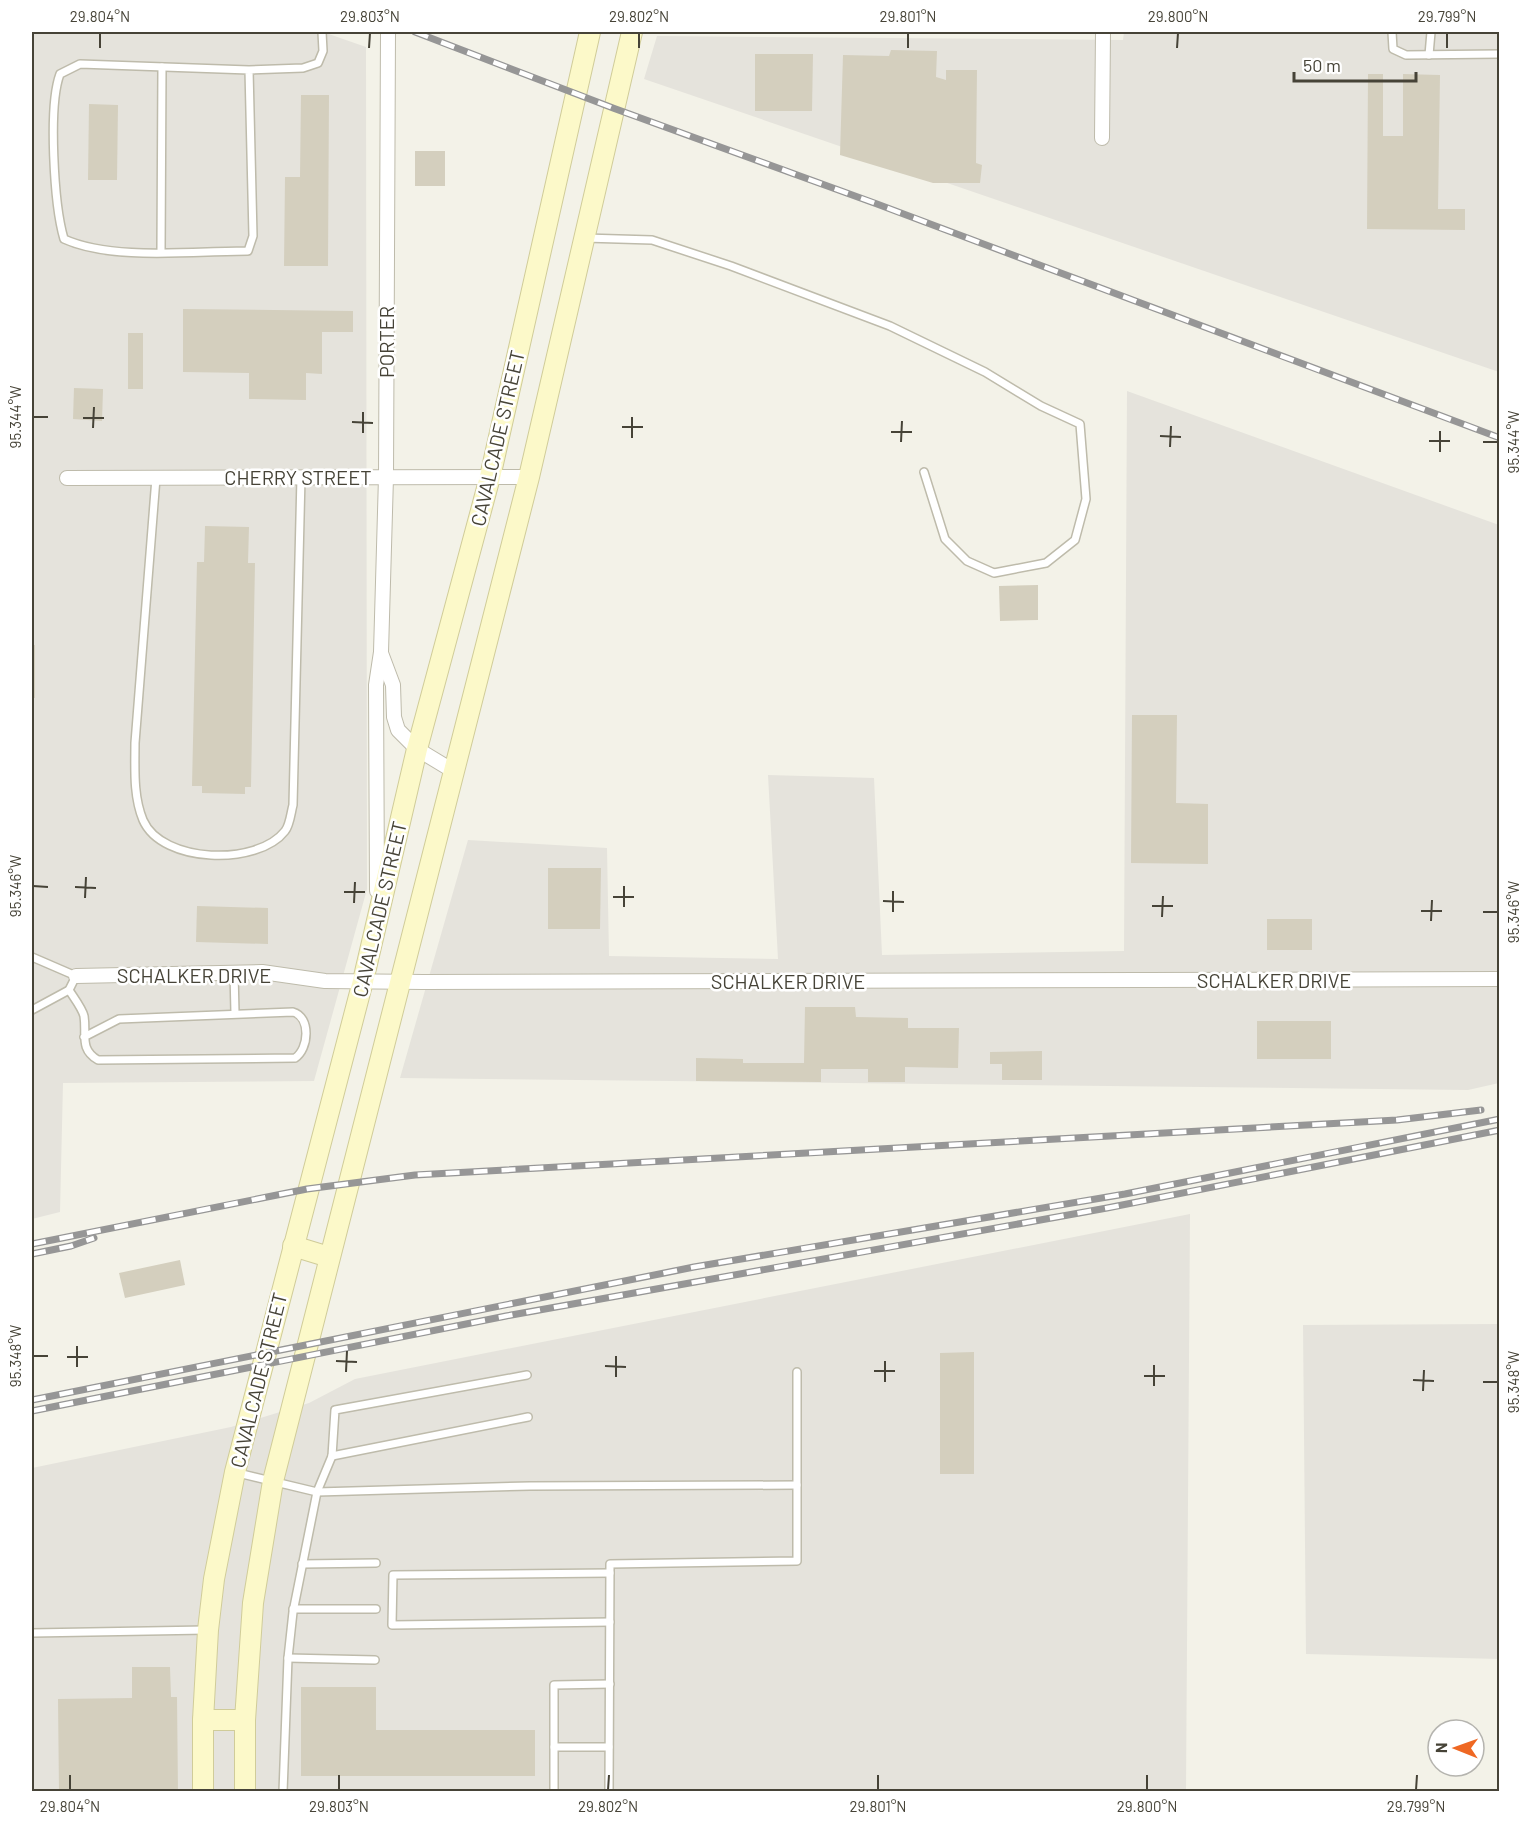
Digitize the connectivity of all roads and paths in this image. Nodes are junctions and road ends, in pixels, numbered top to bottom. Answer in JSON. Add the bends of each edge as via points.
{"nodes":[{"id":1,"x":322,"y":32,"type":"edge"},
{"id":2,"x":388,"y":32,"type":"edge"},
{"id":3,"x":590,"y":32,"type":"edge"},
{"id":4,"x":632,"y":32,"type":"edge"},
{"id":5,"x":1103,"y":32,"type":"edge"},
{"id":6,"x":1392,"y":32,"type":"edge"},
{"id":7,"x":1431,"y":32,"type":"edge"},
{"id":8,"x":1500,"y":54,"type":"edge"},
{"id":9,"x":1429,"y":55,"type":"junction"},
{"id":10,"x":162,"y":67,"type":"junction"},
{"id":11,"x":249,"y":70,"type":"junction"},
{"id":12,"x":1102,"y":138,"type":"dead end"},
{"id":13,"x":583,"y":238,"type":"junction"},
{"id":14,"x":161,"y":251,"type":"junction"},
{"id":15,"x":924,"y":472,"type":"dead end"},
{"id":16,"x":301,"y":477,"type":"junction"},
{"id":17,"x":386,"y":477,"type":"junction"},
{"id":18,"x":490,"y":477,"type":"junction"},
{"id":19,"x":529,"y":477,"type":"junction"},
{"id":20,"x":67,"y":478,"type":"dead end"},
{"id":21,"x":156,"y":478,"type":"junction"},
{"id":22,"x":381,"y":651,"type":"junction"},
{"id":23,"x":417,"y":749,"type":"junction"},
{"id":24,"x":455,"y":772,"type":"junction"},
{"id":25,"x":376,"y":920,"type":"junction"},
{"id":26,"x":32,"y":957,"type":"edge"},
{"id":27,"x":234,"y":972,"type":"junction"},
{"id":28,"x":76,"y":976,"type":"junction"},
{"id":29,"x":1500,"y":979,"type":"edge"},
{"id":30,"x":363,"y":981,"type":"junction"},
{"id":31,"x":401,"y":981,"type":"junction"},
{"id":32,"x":69,"y":990,"type":"junction"},
{"id":33,"x":32,"y":1010,"type":"edge"},
{"id":34,"x":235,"y":1014,"type":"junction"},
{"id":35,"x":84,"y":1037,"type":"junction"},
{"id":36,"x":293,"y":1246,"type":"junction"},
{"id":37,"x":329,"y":1257,"type":"junction"},
{"id":38,"x":797,"y":1372,"type":"dead end"},
{"id":39,"x":527,"y":1375,"type":"dead end"},
{"id":40,"x":528,"y":1418,"type":"dead end"},
{"id":41,"x":332,"y":1456,"type":"junction"},
{"id":42,"x":235,"y":1472,"type":"junction"},
{"id":43,"x":273,"y":1481,"type":"junction"},
{"id":44,"x":797,"y":1485,"type":"junction"},
{"id":45,"x":317,"y":1492,"type":"junction"},
{"id":46,"x":376,"y":1563,"type":"dead end"},
{"id":47,"x":302,"y":1564,"type":"junction"},
{"id":48,"x":610,"y":1574,"type":"junction"},
{"id":49,"x":293,"y":1609,"type":"junction"},
{"id":50,"x":376,"y":1609,"type":"dead end"},
{"id":51,"x":610,"y":1622,"type":"junction"},
{"id":52,"x":208,"y":1630,"type":"junction"},
{"id":53,"x":32,"y":1633,"type":"edge"},
{"id":54,"x":288,"y":1659,"type":"junction"},
{"id":55,"x":375,"y":1660,"type":"dead end"},
{"id":56,"x":610,"y":1684,"type":"junction"},
{"id":57,"x":203,"y":1720,"type":"junction"},
{"id":58,"x":245,"y":1720,"type":"junction"},
{"id":59,"x":609,"y":1747,"type":"junction"},
{"id":60,"x":554,"y":1748,"type":"junction"},
{"id":61,"x":202,"y":1791,"type":"edge"},
{"id":62,"x":245,"y":1791,"type":"edge"},
{"id":63,"x":283,"y":1791,"type":"edge"},
{"id":64,"x":554,"y":1791,"type":"edge"},
{"id":65,"x":609,"y":1791,"type":"edge"}],
"edges":[{"from":1,"to":11,"type":"lane","via":[[323,51],[318,63],[303,68]]},
{"from":2,"to":17,"type":"street","name":"PORTER"},
{"from":3,"to":18,"type":"main road","name":"CAVALCADE STREET"},
{"from":4,"to":13,"type":"main road","name":"CAVALCADE STREET"},
{"from":5,"to":12,"type":"street"},
{"from":6,"to":9,"type":"lane","via":[[1391,43],[1396,52]]},
{"from":7,"to":9,"type":"lane"},
{"from":8,"to":9,"type":"lane"},
{"from":10,"to":11,"type":"lane"},
{"from":10,"to":14,"type":"lane"},
{"from":10,"to":14,"type":"lane","via":[[80,64],[60,74],[54,116],[58,218],[64,239],[82,247],[110,251]]},
{"from":11,"to":14,"type":"lane","via":[[253,236],[248,251]]},
{"from":13,"to":15,"type":"lane","via":[[652,240],[730,266],[890,326],[1080,424],[1086,499],[1075,540],[1046,563],[994,573],[968,561],[945,539]]},
{"from":13,"to":19,"type":"main road","name":"CAVALCADE STREET"},
{"from":16,"to":17,"type":"street","name":"CHERRY STREET"},
{"from":16,"to":21,"type":"street","name":"CHERRY STREET"},
{"from":16,"to":21,"type":"lane","via":[[293,805],[286,830],[269,845],[246,854],[221,855],[189,852],[162,841],[144,821],[135,786]]},
{"from":17,"to":18,"type":"street","name":"CHERRY STREET"},
{"from":17,"to":22,"type":"street","name":"PORTER"},
{"from":18,"to":19,"type":"street","name":"CHERRY STREET"},
{"from":18,"to":23,"type":"main road","name":"CAVALCADE STREET"},
{"from":19,"to":24,"type":"main road","name":"CAVALCADE STREET"},
{"from":20,"to":21,"type":"street","name":"CHERRY STREET"},
{"from":22,"to":23,"type":"street","name":"PORTER","via":[[393,685],[398,730]]},
{"from":22,"to":25,"type":"street","name":"PORTER","via":[[375,685],[379,836]]},
{"from":23,"to":24,"type":"street","name":"PORTER"},
{"from":23,"to":25,"type":"main road","name":"CAVALCADE STREET"},
{"from":24,"to":31,"type":"main road","name":"CAVALCADE STREET"},
{"from":25,"to":30,"type":"main road","name":"CAVALCADE STREET"},
{"from":26,"to":28,"type":"lane"},
{"from":27,"to":28,"type":"street","name":"SCHALKER DRIVE"},
{"from":27,"to":30,"type":"street","name":"SCHALKER DRIVE"},
{"from":27,"to":34,"type":"lane"},
{"from":28,"to":32,"type":"lane"},
{"from":29,"to":31,"type":"street","name":"SCHALKER DRIVE"},
{"from":30,"to":31,"type":"street","name":"SCHALKER DRIVE"},
{"from":30,"to":36,"type":"main road","name":"CAVALCADE STREET"},
{"from":31,"to":37,"type":"main road","name":"CAVALCADE STREET"},
{"from":32,"to":33,"type":"lane"},
{"from":32,"to":35,"type":"lane","via":[[83,1015]]},
{"from":34,"to":35,"type":"lane","via":[[119,1019]]},
{"from":34,"to":35,"type":"lane","via":[[300,1014],[304,1020],[302,1054],[296,1058],[98,1060],[88,1054]]},
{"from":36,"to":37,"type":"main road"},
{"from":36,"to":42,"type":"main road","name":"CAVALCADE STREET"},
{"from":37,"to":43,"type":"main road","name":"CAVALCADE STREET"},
{"from":38,"to":44,"type":"lane"},
{"from":39,"to":41,"type":"lane","via":[[335,1410]]},
{"from":40,"to":41,"type":"lane"},
{"from":41,"to":45,"type":"lane"},
{"from":42,"to":43,"type":"lane"},
{"from":42,"to":52,"type":"main road","name":"CAVALCADE STREET"},
{"from":43,"to":45,"type":"lane"},
{"from":43,"to":58,"type":"main road","name":"CAVALCADE STREET","via":[[253,1603]]},
{"from":44,"to":45,"type":"lane"},
{"from":44,"to":48,"type":"lane","via":[[797,1561],[610,1564]]},
{"from":45,"to":47,"type":"lane"},
{"from":46,"to":47,"type":"lane"},
{"from":47,"to":49,"type":"lane"},
{"from":48,"to":51,"type":"lane"},
{"from":48,"to":51,"type":"lane","via":[[393,1575],[392,1625]]},
{"from":49,"to":50,"type":"lane"},
{"from":49,"to":54,"type":"lane"},
{"from":51,"to":56,"type":"lane"},
{"from":52,"to":53,"type":"lane"},
{"from":52,"to":57,"type":"main road","name":"CAVALCADE STREET"},
{"from":54,"to":55,"type":"lane"},
{"from":54,"to":63,"type":"lane"},
{"from":56,"to":59,"type":"lane"},
{"from":56,"to":60,"type":"lane","via":[[554,1685]]},
{"from":57,"to":58,"type":"main road"},
{"from":57,"to":61,"type":"main road","name":"CAVALCADE STREET"},
{"from":58,"to":62,"type":"main road","name":"CAVALCADE STREET"},
{"from":59,"to":60,"type":"lane"},
{"from":59,"to":65,"type":"lane"},
{"from":60,"to":64,"type":"lane"}]}
